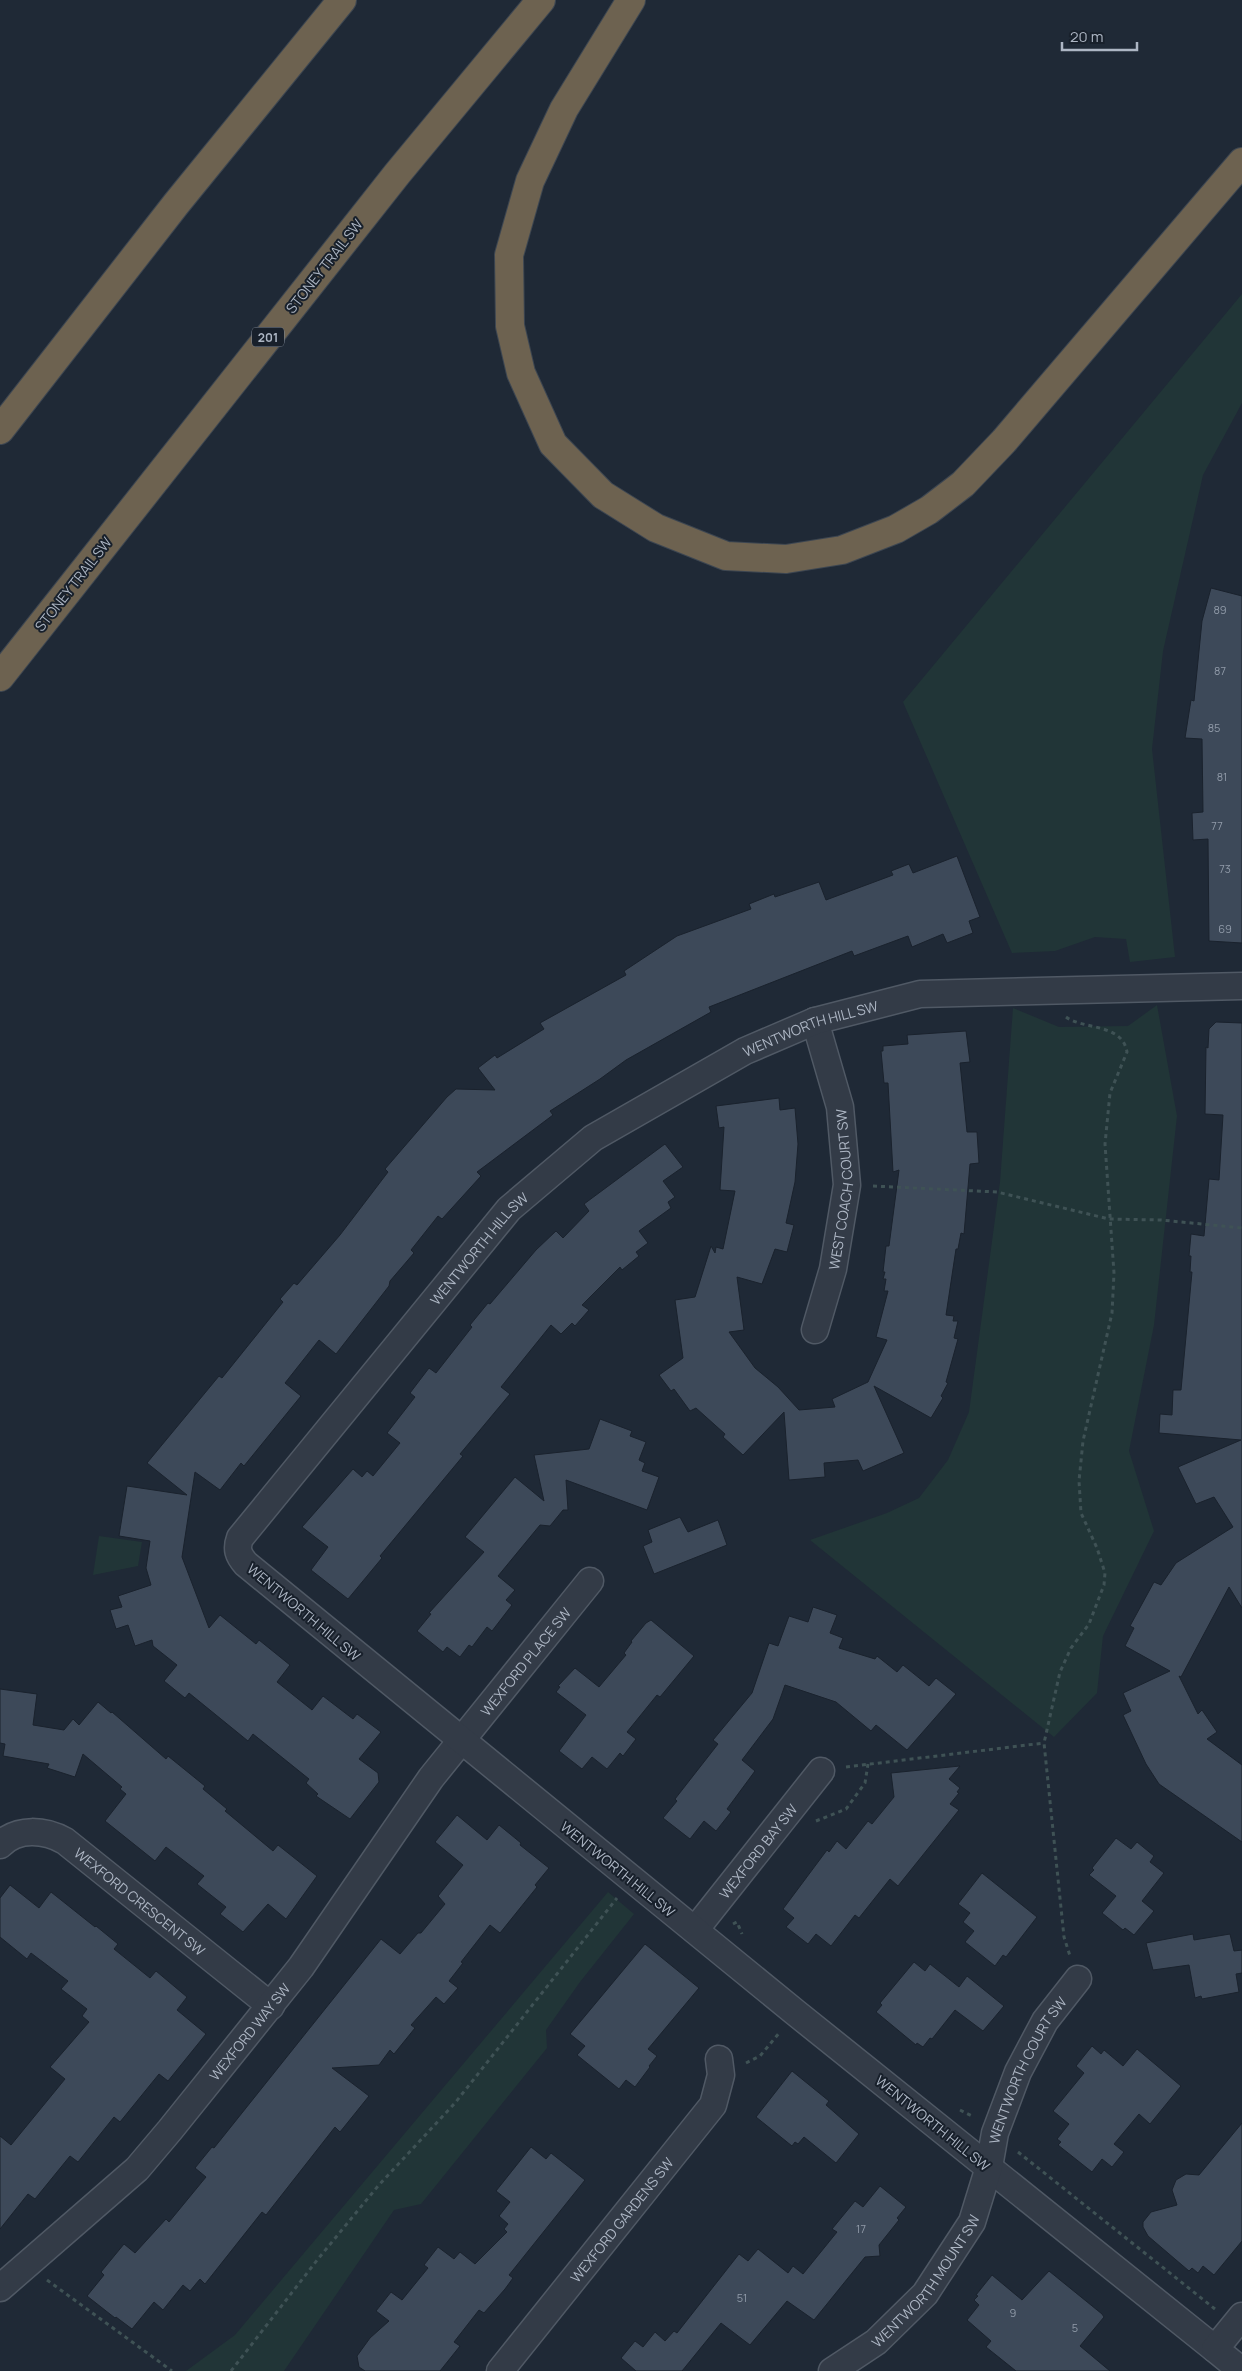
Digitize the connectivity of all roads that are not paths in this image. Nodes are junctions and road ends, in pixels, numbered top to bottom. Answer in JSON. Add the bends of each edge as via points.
{"nodes":[{"id":1,"x":342,"y":0,"type":"edge"},
{"id":2,"x":541,"y":0,"type":"edge"},
{"id":3,"x":631,"y":0,"type":"edge"},
{"id":4,"x":1241,"y":162,"type":"edge"},
{"id":5,"x":0,"y":430,"type":"edge"},
{"id":6,"x":0,"y":677,"type":"edge"},
{"id":7,"x":1242,"y":986,"type":"edge"},
{"id":8,"x":816,"y":1021,"type":"junction"},
{"id":9,"x":815,"y":1330,"type":"dead end"},
{"id":10,"x":590,"y":1582,"type":"dead end"},
{"id":11,"x":460,"y":1741,"type":"junction"},
{"id":12,"x":821,"y":1771,"type":"road end"},
{"id":13,"x":0,"y":1845,"type":"edge"},
{"id":14,"x":694,"y":1930,"type":"junction"},
{"id":15,"x":1078,"y":1979,"type":"road end"},
{"id":16,"x":271,"y":2006,"type":"junction"},
{"id":17,"x":720,"y":2067,"type":"road end"},
{"id":18,"x":989,"y":2167,"type":"junction"},
{"id":19,"x":0,"y":2288,"type":"edge"},
{"id":20,"x":1242,"y":2316,"type":"edge"},
{"id":21,"x":1215,"y":2349,"type":"junction"},
{"id":22,"x":500,"y":2371,"type":"edge"},
{"id":23,"x":832,"y":2371,"type":"edge"},
{"id":24,"x":1242,"y":2371,"type":"edge"}],
"edges":[{"from":1,"to":5,"type":"highway","via":[[176,204]]},
{"from":2,"to":6,"type":"highway","name":"STONEY TRAIL SW","number":"201","via":[[397,174]]},
{"from":3,"to":4,"type":"highway","via":[[564,109],[530,181],[510,255],[510,326],[521,373],[554,444],[603,495],[656,528],[726,556],[786,559],[842,550],[896,529],[929,510],[963,484],[1004,441]]},
{"from":7,"to":8,"type":"street","name":"WENTWORTH HILL SW","via":[[920,994]]},
{"from":8,"to":9,"type":"street","name":"WEST COACH COURT SW","via":[[840,1108],[847,1185],[833,1269]]},
{"from":8,"to":11,"type":"street","name":"WENTWORTH HILL SW","via":[[745,1050],[593,1138],[508,1209],[240,1538],[238,1553],[246,1564]]},
{"from":10,"to":11,"type":"street","name":"WEXFORD PLACE SW"},
{"from":11,"to":14,"type":"street","name":"WENTWORTH HILL SW"},
{"from":11,"to":16,"type":"street","name":"WEXFORD WAY SW","via":[[414,1801]]},
{"from":12,"to":14,"type":"street","name":"WEXFORD BAY SW"},
{"from":13,"to":16,"type":"street","name":"WEXFORD CRESCENT SW","via":[[14,1835],[35,1832],[45,1832],[65,1840]]},
{"from":14,"to":18,"type":"street","name":"WENTWORTH HILL SW"},
{"from":15,"to":18,"type":"street","name":"WENTWORTH COURT SW","via":[[1030,2045],[995,2133]]},
{"from":16,"to":19,"type":"street","name":"WEXFORD WAY SW","via":[[137,2169]]},
{"from":17,"to":22,"type":"street","name":"WEXFORD GARDENS SW","via":[[713,2105]]},
{"from":18,"to":21,"type":"street","name":"WENTWORTH HILL SW"},
{"from":18,"to":23,"type":"street","name":"WENTWORTH MOUNT SW","via":[[972,2222],[925,2294],[876,2342]]},
{"from":20,"to":21,"type":"street"},
{"from":21,"to":24,"type":"street","name":"WENTWORTH HILL SW"}]}
